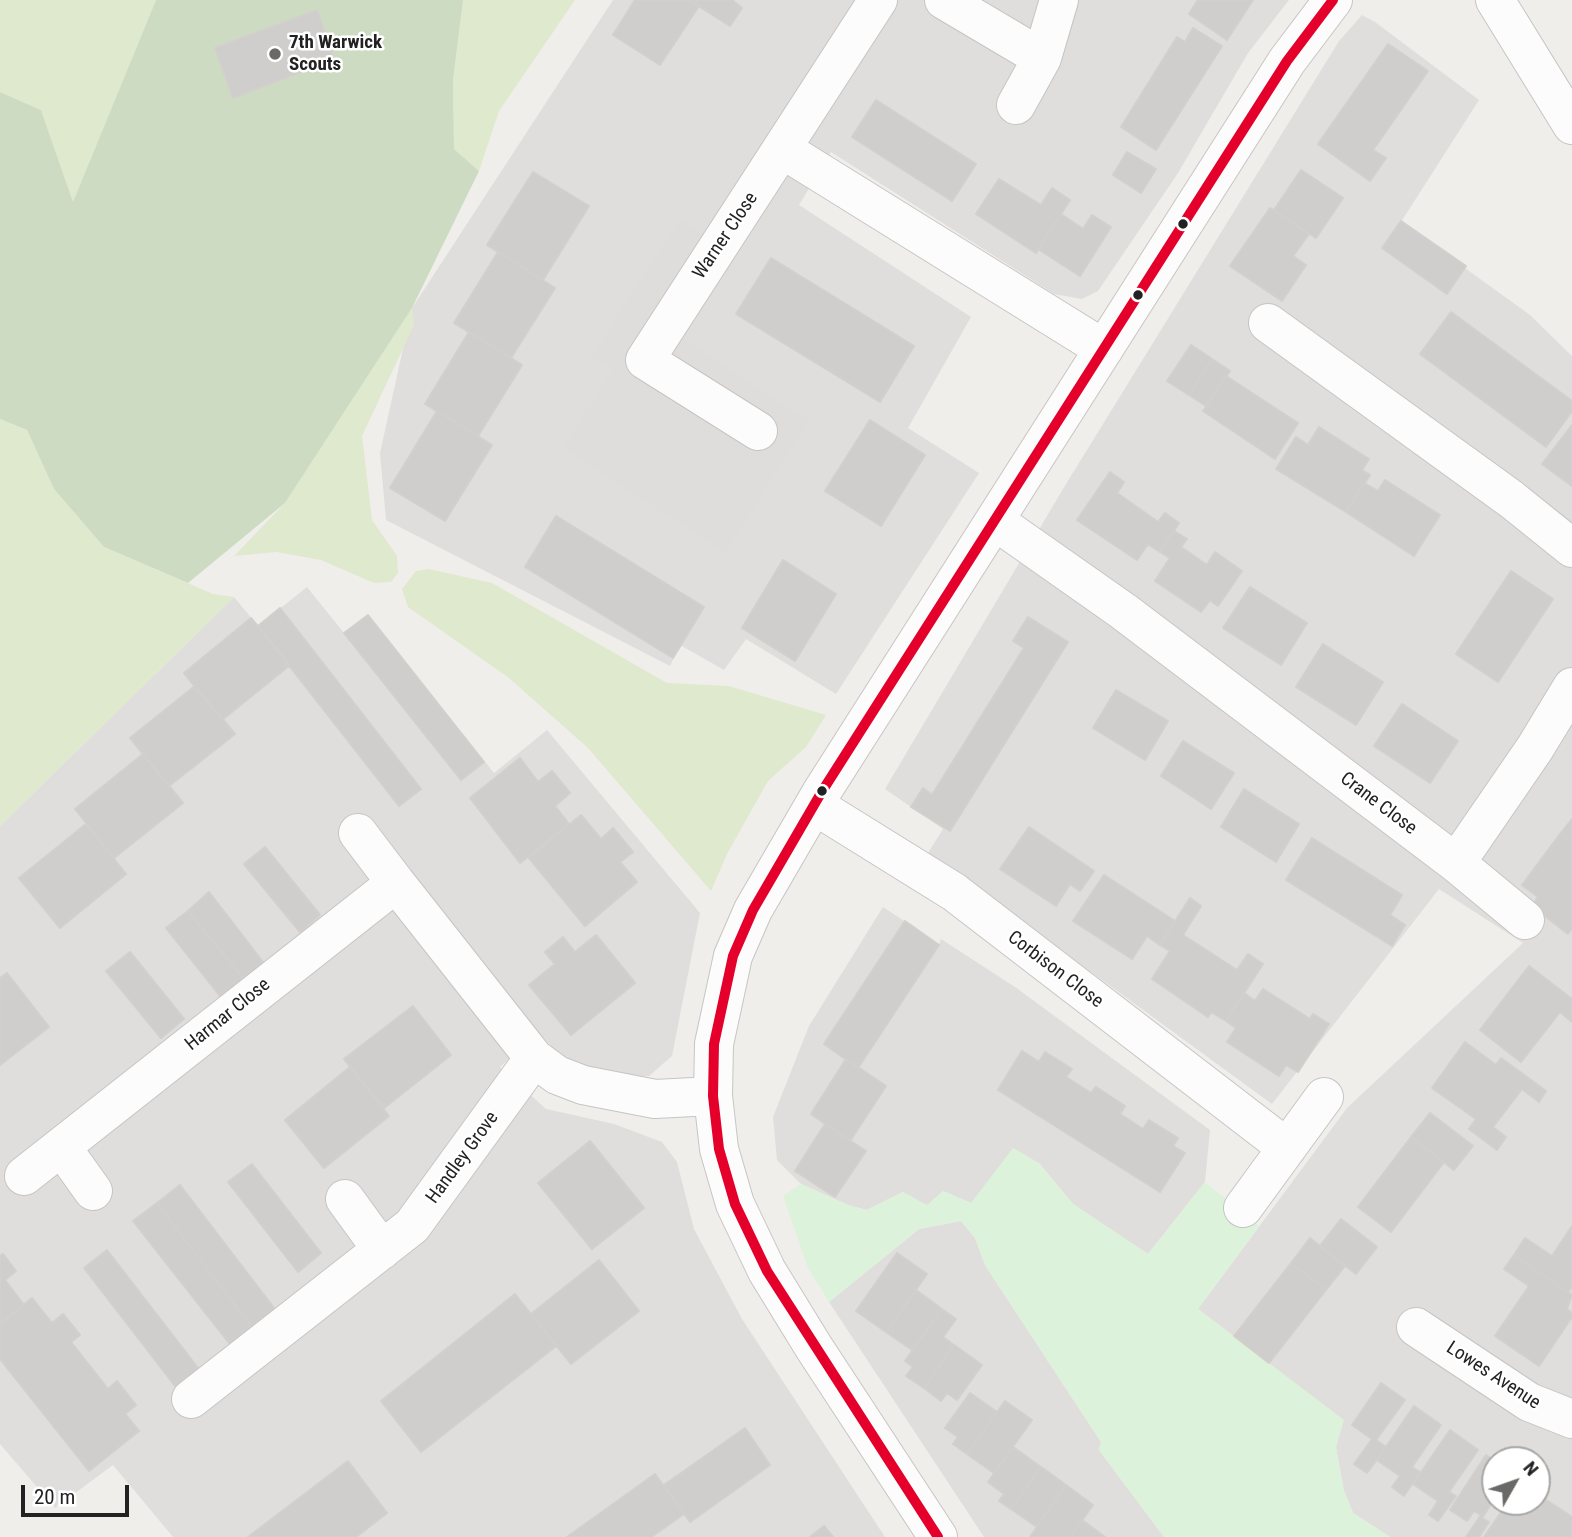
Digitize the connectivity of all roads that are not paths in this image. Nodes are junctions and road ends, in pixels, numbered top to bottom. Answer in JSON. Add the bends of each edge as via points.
{"nodes":[{"id":1,"x":878,"y":0,"type":"edge"},
{"id":2,"x":944,"y":0,"type":"edge"},
{"id":3,"x":1059,"y":0,"type":"edge"},
{"id":4,"x":1333,"y":0,"type":"edge"},
{"id":5,"x":1495,"y":0,"type":"edge"},
{"id":6,"x":1042,"y":58,"type":"junction"},
{"id":7,"x":1016,"y":105,"type":"dead end"},
{"id":8,"x":1572,"y":125,"type":"edge"},
{"id":9,"x":782,"y":149,"type":"junction"},
{"id":10,"x":1268,"y":323,"type":"dead end"},
{"id":11,"x":1104,"y":349,"type":"junction"},
{"id":12,"x":758,"y":431,"type":"dead end"},
{"id":13,"x":995,"y":522,"type":"junction"},
{"id":14,"x":1572,"y":548,"type":"edge"},
{"id":15,"x":1572,"y":687,"type":"edge"},
{"id":16,"x":814,"y":805,"type":"junction"},
{"id":17,"x":358,"y":833,"type":"dead end"},
{"id":18,"x":1456,"y":863,"type":"junction"},
{"id":19,"x":396,"y":883,"type":"junction"},
{"id":20,"x":1525,"y":920,"type":"dead end"},
{"id":21,"x":534,"y":1058,"type":"junction"},
{"id":22,"x":713,"y":1096,"type":"junction"},
{"id":23,"x":1324,"y":1097,"type":"dead end"},
{"id":24,"x":1287,"y":1147,"type":"junction"},
{"id":25,"x":63,"y":1149,"type":"junction"},
{"id":26,"x":24,"y":1176,"type":"dead end"},
{"id":27,"x":93,"y":1191,"type":"dead end"},
{"id":28,"x":345,"y":1199,"type":"dead end"},
{"id":29,"x":1243,"y":1208,"type":"dead end"},
{"id":30,"x":382,"y":1250,"type":"junction"},
{"id":31,"x":1416,"y":1327,"type":"dead end"},
{"id":32,"x":191,"y":1399,"type":"dead end"},
{"id":33,"x":1572,"y":1419,"type":"edge"},
{"id":34,"x":939,"y":1537,"type":"edge"}],
"edges":[{"from":1,"to":9,"type":"street","name":"Warner Close"},
{"from":2,"to":6,"type":"street"},
{"from":3,"to":6,"type":"street"},
{"from":4,"to":11,"type":"street","via":[[1287,61]]},
{"from":5,"to":8,"type":"street"},
{"from":6,"to":7,"type":"street"},
{"from":9,"to":11,"type":"street"},
{"from":9,"to":12,"type":"street","name":"Warner Close","via":[[645,360]]},
{"from":10,"to":14,"type":"street"},
{"from":11,"to":13,"type":"street"},
{"from":13,"to":16,"type":"street"},
{"from":13,"to":18,"type":"street","name":"Crane Close","via":[[1123,611]]},
{"from":15,"to":18,"type":"street"},
{"from":16,"to":22,"type":"street","via":[[753,910],[733,956],[714,1044]]},
{"from":16,"to":24,"type":"street","name":"Corbison Close","via":[[954,892]]},
{"from":17,"to":19,"type":"street"},
{"from":18,"to":20,"type":"street","name":"Crane Close"},
{"from":19,"to":21,"type":"street"},
{"from":19,"to":25,"type":"street","name":"Harmar Close"},
{"from":21,"to":22,"type":"street","via":[[557,1075],[583,1085],[655,1100]]},
{"from":21,"to":30,"type":"street","name":"Handley Grove","via":[[427,1208]]},
{"from":22,"to":34,"type":"street","via":[[719,1149],[735,1204],[767,1271]]},
{"from":23,"to":24,"type":"street"},
{"from":24,"to":29,"type":"street"},
{"from":25,"to":26,"type":"street","name":"Harmar Close"},
{"from":25,"to":27,"type":"street"},
{"from":28,"to":30,"type":"street"},
{"from":30,"to":32,"type":"street","name":"Handley Grove"},
{"from":31,"to":33,"type":"street","name":"Lowes Avenue","via":[[1528,1402]]}]}
